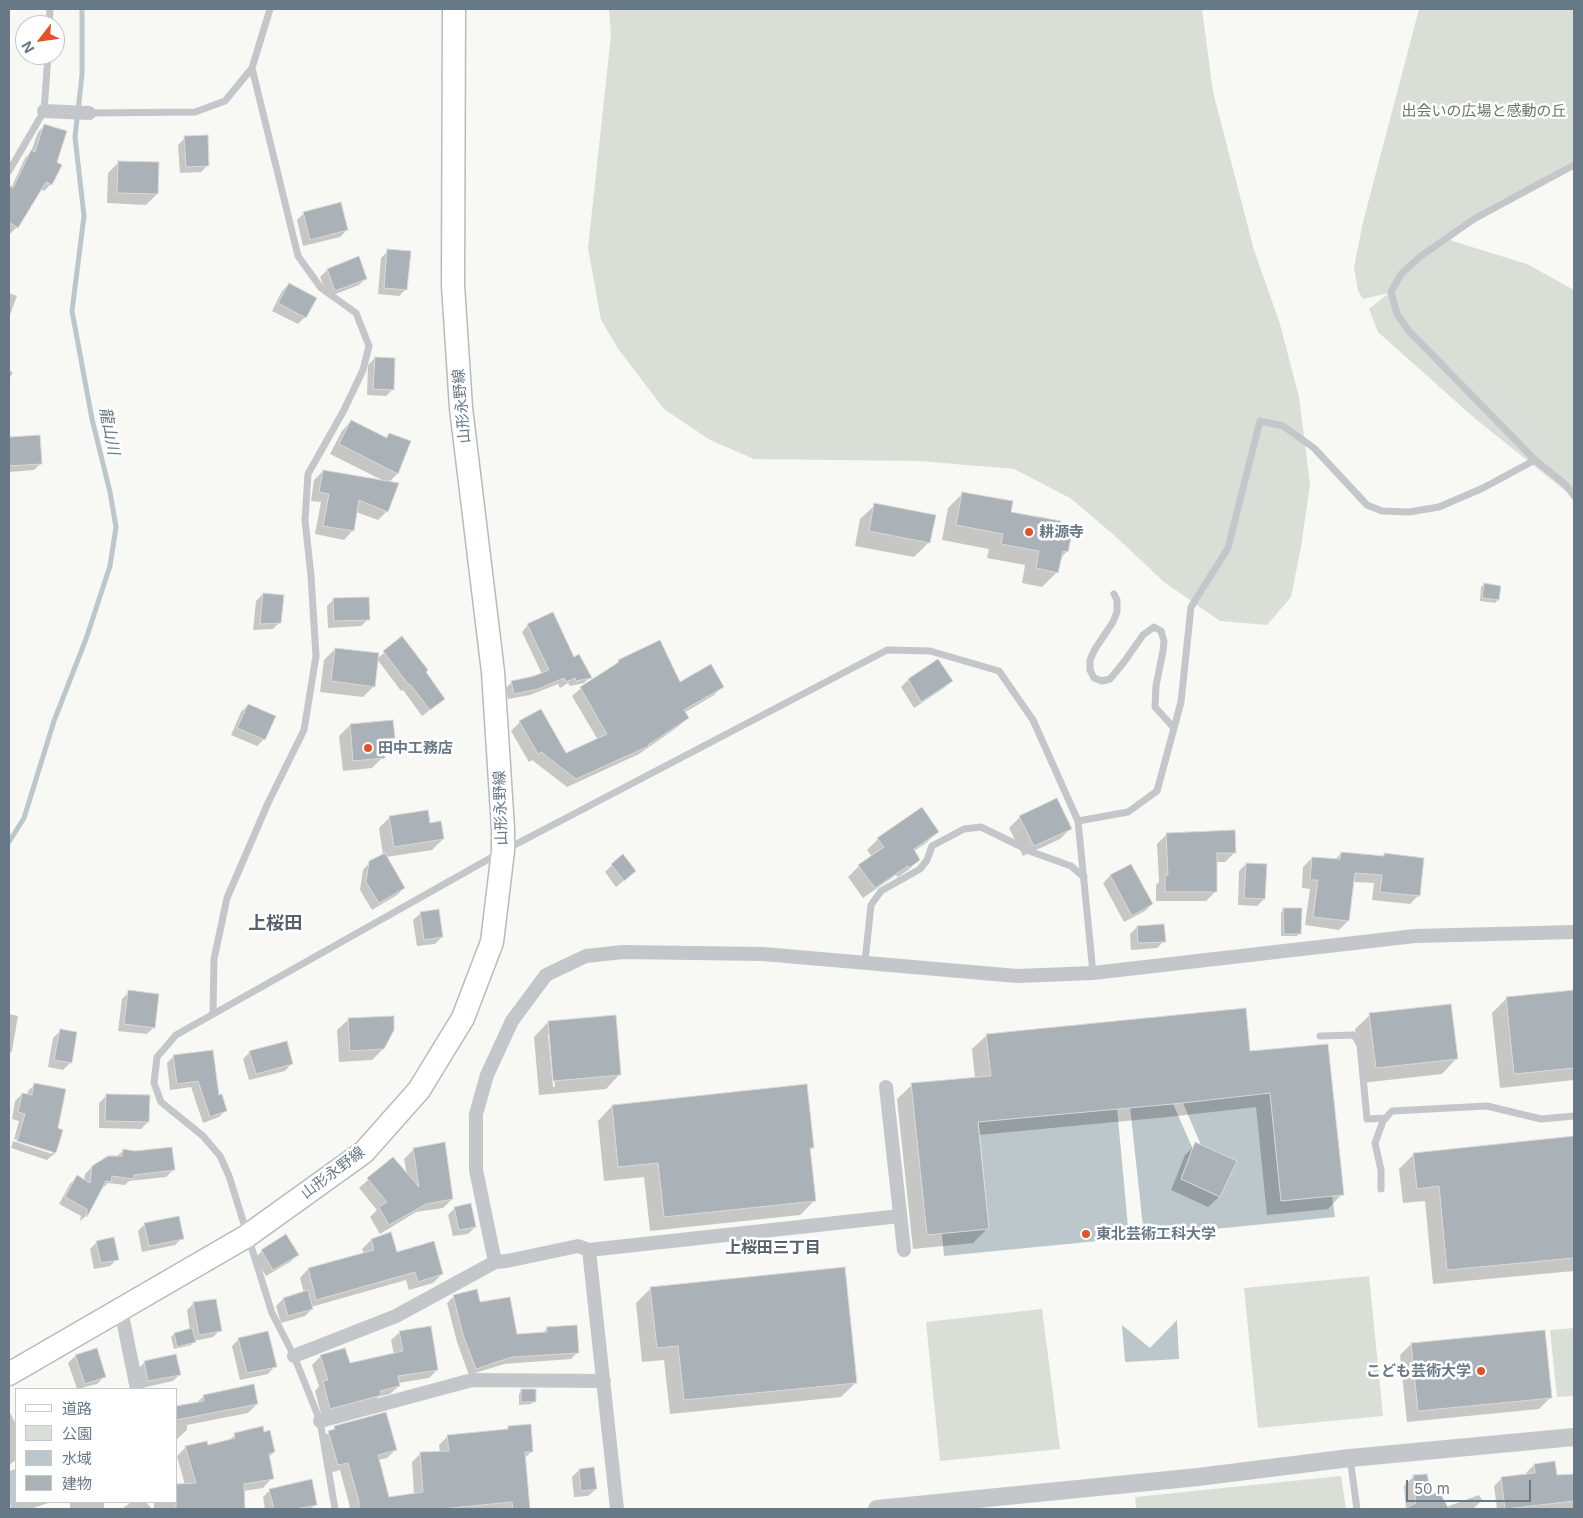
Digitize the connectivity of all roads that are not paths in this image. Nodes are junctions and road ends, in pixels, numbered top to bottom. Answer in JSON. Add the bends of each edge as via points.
{"nodes":[{"id":1,"x":270,"y":9,"type":"edge"},
{"id":2,"x":454,"y":9,"type":"edge"},
{"id":3,"x":47,"y":65,"type":"edge"},
{"id":4,"x":252,"y":68,"type":"junction"},
{"id":5,"x":44,"y":111,"type":"junction"},
{"id":6,"x":89,"y":113,"type":"joint"},
{"id":7,"x":1574,"y":165,"type":"edge"},
{"id":8,"x":9,"y":171,"type":"edge"},
{"id":9,"x":1535,"y":460,"type":"junction"},
{"id":10,"x":1574,"y":496,"type":"edge"},
{"id":11,"x":1114,"y":594,"type":"dead end"},
{"id":12,"x":1174,"y":728,"type":"junction"},
{"id":13,"x":1078,"y":821,"type":"junction"},
{"id":14,"x":503,"y":851,"type":"junction"},
{"id":15,"x":1084,"y":877,"type":"junction"},
{"id":16,"x":1574,"y":932,"type":"edge"},
{"id":17,"x":865,"y":962,"type":"junction"},
{"id":18,"x":1093,"y":973,"type":"junction"},
{"id":19,"x":213,"y":1014,"type":"junction"},
{"id":20,"x":1320,"y":1036,"type":"dead end"},
{"id":21,"x":886,"y":1087,"type":"dead end"},
{"id":22,"x":1574,"y":1116,"type":"edge"},
{"id":23,"x":1386,"y":1118,"type":"junction"},
{"id":24,"x":1381,"y":1189,"type":"dead end"},
{"id":25,"x":900,"y":1216,"type":"junction"},
{"id":26,"x":247,"y":1236,"type":"junction"},
{"id":27,"x":589,"y":1250,"type":"junction"},
{"id":28,"x":904,"y":1250,"type":"dead end"},
{"id":29,"x":495,"y":1262,"type":"junction"},
{"id":30,"x":121,"y":1310,"type":"junction"},
{"id":31,"x":294,"y":1356,"type":"junction"},
{"id":32,"x":9,"y":1374,"type":"edge"},
{"id":33,"x":604,"y":1381,"type":"junction"},
{"id":34,"x":137,"y":1388,"type":"edge"},
{"id":35,"x":320,"y":1421,"type":"junction"},
{"id":36,"x":1574,"y":1437,"type":"edge"},
{"id":37,"x":1350,"y":1458,"type":"junction"},
{"id":38,"x":335,"y":1509,"type":"edge"},
{"id":39,"x":617,"y":1509,"type":"edge"},
{"id":40,"x":877,"y":1509,"type":"edge"},
{"id":41,"x":1357,"y":1509,"type":"edge"}],
"edges":[{"from":1,"to":4,"type":"lane"},
{"from":2,"to":14,"type":"main road","name":"山形永野線","via":[[453,285],[461,408],[493,672]]},
{"from":3,"to":5,"type":"lane"},
{"from":4,"to":6,"type":"lane","via":[[225,101],[195,112]]},
{"from":4,"to":19,"type":"lane","via":[[298,256],[320,288],[356,312],[369,346],[356,386],[308,474],[305,520],[316,656],[304,730],[227,898],[214,959]]},
{"from":5,"to":6,"type":"street"},
{"from":5,"to":8,"type":"lane"},
{"from":7,"to":9,"type":"lane","via":[[1474,219],[1445,239],[1401,274],[1391,292],[1397,314],[1409,331]]},
{"from":9,"to":10,"type":"lane","via":[[1566,485]]},
{"from":9,"to":12,"type":"lane","via":[[1483,488],[1439,506],[1409,512],[1382,511],[1367,504],[1314,448],[1283,426],[1260,421],[1228,548],[1191,608],[1181,702]]},
{"from":11,"to":12,"type":"lane","via":[[1118,600],[1117,612],[1095,648],[1090,670],[1094,678],[1102,681],[1110,678],[1150,630],[1154,628],[1162,632],[1164,641],[1155,707]]},
{"from":12,"to":13,"type":"lane","via":[[1158,790],[1128,812]]},
{"from":13,"to":14,"type":"lane","via":[[1033,720],[999,671],[930,651],[887,650]]},
{"from":13,"to":15,"type":"lane"},
{"from":14,"to":19,"type":"lane"},
{"from":14,"to":26,"type":"main road","name":"山形永野線","via":[[492,942],[463,1018],[420,1090],[364,1152]]},
{"from":15,"to":17,"type":"lane","via":[[1071,866],[1032,852],[982,827],[964,829],[932,846],[920,870],[881,891],[871,905]]},
{"from":15,"to":18,"type":"lane"},
{"from":16,"to":18,"type":"street","via":[[1414,936]]},
{"from":17,"to":18,"type":"street","via":[[1018,976]]},
{"from":17,"to":29,"type":"street","via":[[763,954],[624,952],[586,956],[546,976],[512,1020],[486,1075],[476,1114],[476,1170]]},
{"from":19,"to":26,"type":"lane","via":[[176,1035],[156,1057],[154,1083],[162,1102],[203,1136],[220,1156]]},
{"from":20,"to":23,"type":"lane","via":[[1354,1035],[1360,1045],[1367,1119]]},
{"from":21,"to":25,"type":"street"},
{"from":22,"to":23,"type":"lane","via":[[1542,1119],[1487,1106],[1392,1111]]},
{"from":23,"to":24,"type":"lane","via":[[1375,1143]]},
{"from":25,"to":27,"type":"street"},
{"from":25,"to":28,"type":"street"},
{"from":26,"to":30,"type":"main road","name":"山形永野線"},
{"from":26,"to":31,"type":"lane","via":[[272,1313]]},
{"from":27,"to":29,"type":"street","via":[[578,1246]]},
{"from":27,"to":33,"type":"street"},
{"from":29,"to":31,"type":"street","via":[[396,1316]]},
{"from":30,"to":32,"type":"main road","name":"山形永野線"},
{"from":30,"to":34,"type":"street"},
{"from":31,"to":35,"type":"lane"},
{"from":33,"to":35,"type":"street","via":[[472,1380]]},
{"from":33,"to":39,"type":"street"},
{"from":35,"to":38,"type":"lane"},
{"from":36,"to":37,"type":"street"},
{"from":37,"to":40,"type":"street","via":[[1198,1477]]},
{"from":37,"to":41,"type":"lane"}]}
